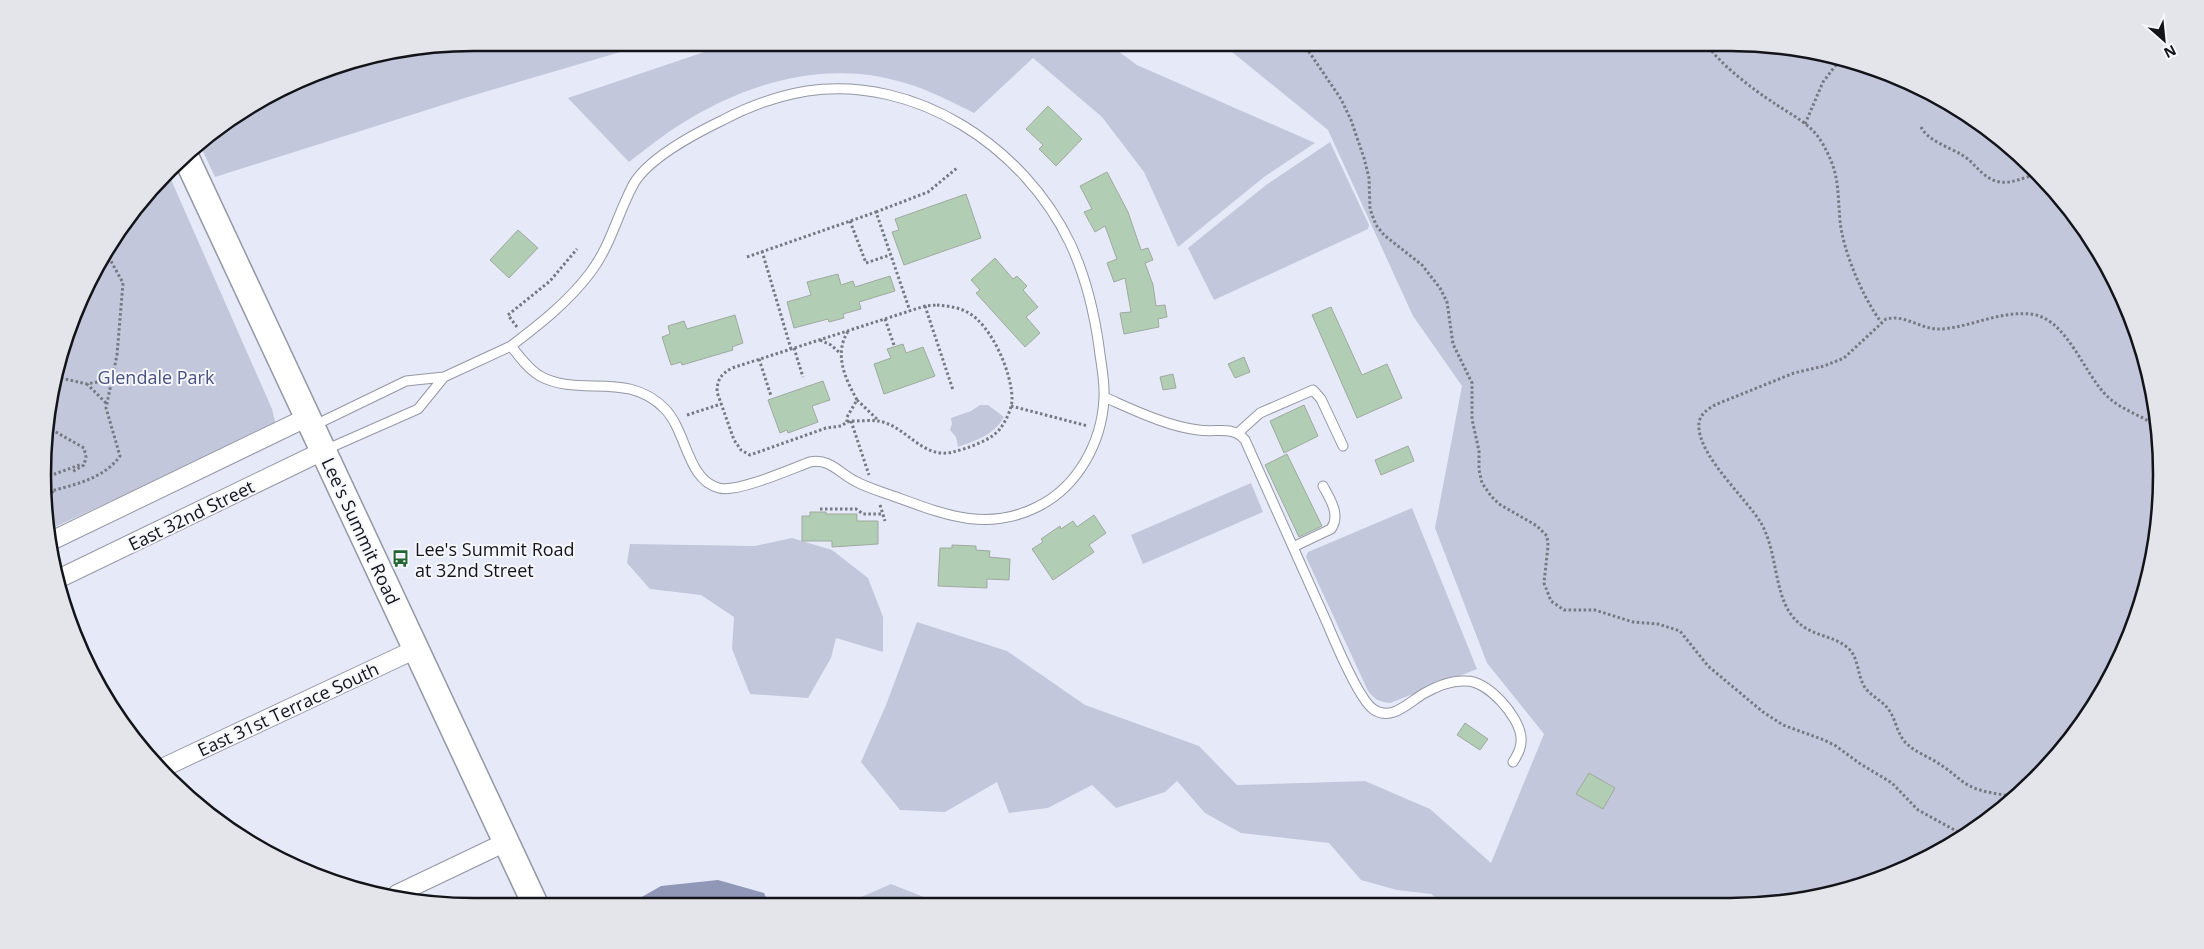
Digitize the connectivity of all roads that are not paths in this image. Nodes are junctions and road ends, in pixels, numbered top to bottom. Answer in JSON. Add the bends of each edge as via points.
{"nodes":[{"id":1,"x":188,"y":162,"type":"edge"},
{"id":2,"x":511,"y":346,"type":"junction"},
{"id":3,"x":444,"y":378,"type":"junction"},
{"id":4,"x":1104,"y":398,"type":"junction"},
{"id":5,"x":310,"y":422,"type":"junction"},
{"id":6,"x":1238,"y":432,"type":"junction"},
{"id":7,"x":1343,"y":446,"type":"dead end"},
{"id":8,"x":323,"y":450,"type":"junction"},
{"id":9,"x":1323,"y":486,"type":"dead end"},
{"id":10,"x":56,"y":539,"type":"edge"},
{"id":11,"x":1293,"y":547,"type":"junction"},
{"id":12,"x":64,"y":576,"type":"edge"},
{"id":13,"x":416,"y":649,"type":"junction"},
{"id":14,"x":1513,"y":762,"type":"dead end"},
{"id":15,"x":167,"y":766,"type":"edge"},
{"id":16,"x":506,"y":842,"type":"junction"},
{"id":17,"x":402,"y":892,"type":"edge"},
{"id":18,"x":532,"y":898,"type":"edge"}],
"edges":[{"from":1,"to":5,"type":"main road","name":"Lee's Summit Road"},
{"from":2,"to":3,"type":"lane"},
{"from":2,"to":4,"type":"lane","via":[[530,368],[550,380],[620,387],[645,394],[671,416],[694,467],[714,487],[743,486],[820,461],[832,465],[853,481],[959,518],[992,520],[1034,508],[1061,491],[1084,463],[1099,429]]},
{"from":2,"to":4,"type":"lane","via":[[567,300],[592,272],[632,187],[639,176],[668,152],[721,120],[777,98],[827,89],[877,92],[924,105],[964,126],[1017,168],[1048,205],[1070,243],[1088,288],[1103,373]]},
{"from":3,"to":5,"type":"lane","via":[[406,381]]},
{"from":3,"to":8,"type":"lane","via":[[418,409]]},
{"from":4,"to":6,"type":"lane","via":[[1145,416],[1196,430]]},
{"from":5,"to":8,"type":"main road","name":"Lee's Summit Road"},
{"from":5,"to":10,"type":"street","name":"East 32nd Street"},
{"from":6,"to":7,"type":"lane","via":[[1260,413],[1313,390],[1321,399]]},
{"from":6,"to":11,"type":"lane","via":[[1245,440]]},
{"from":8,"to":12,"type":"street","name":"East 32nd Street"},
{"from":8,"to":13,"type":"main road","name":"Lee's Summit Road"},
{"from":9,"to":11,"type":"lane","via":[[1335,510],[1335,523],[1331,529]]},
{"from":11,"to":14,"type":"lane","via":[[1345,664],[1373,710],[1392,713],[1424,694],[1468,680],[1495,695],[1520,731],[1521,748]]},
{"from":13,"to":15,"type":"street","name":"East 31st Terrace South"},
{"from":13,"to":16,"type":"main road","name":"Lee's Summit Road"},
{"from":16,"to":17,"type":"street"},
{"from":16,"to":18,"type":"main road","name":"Lee's Summit Road"}]}
